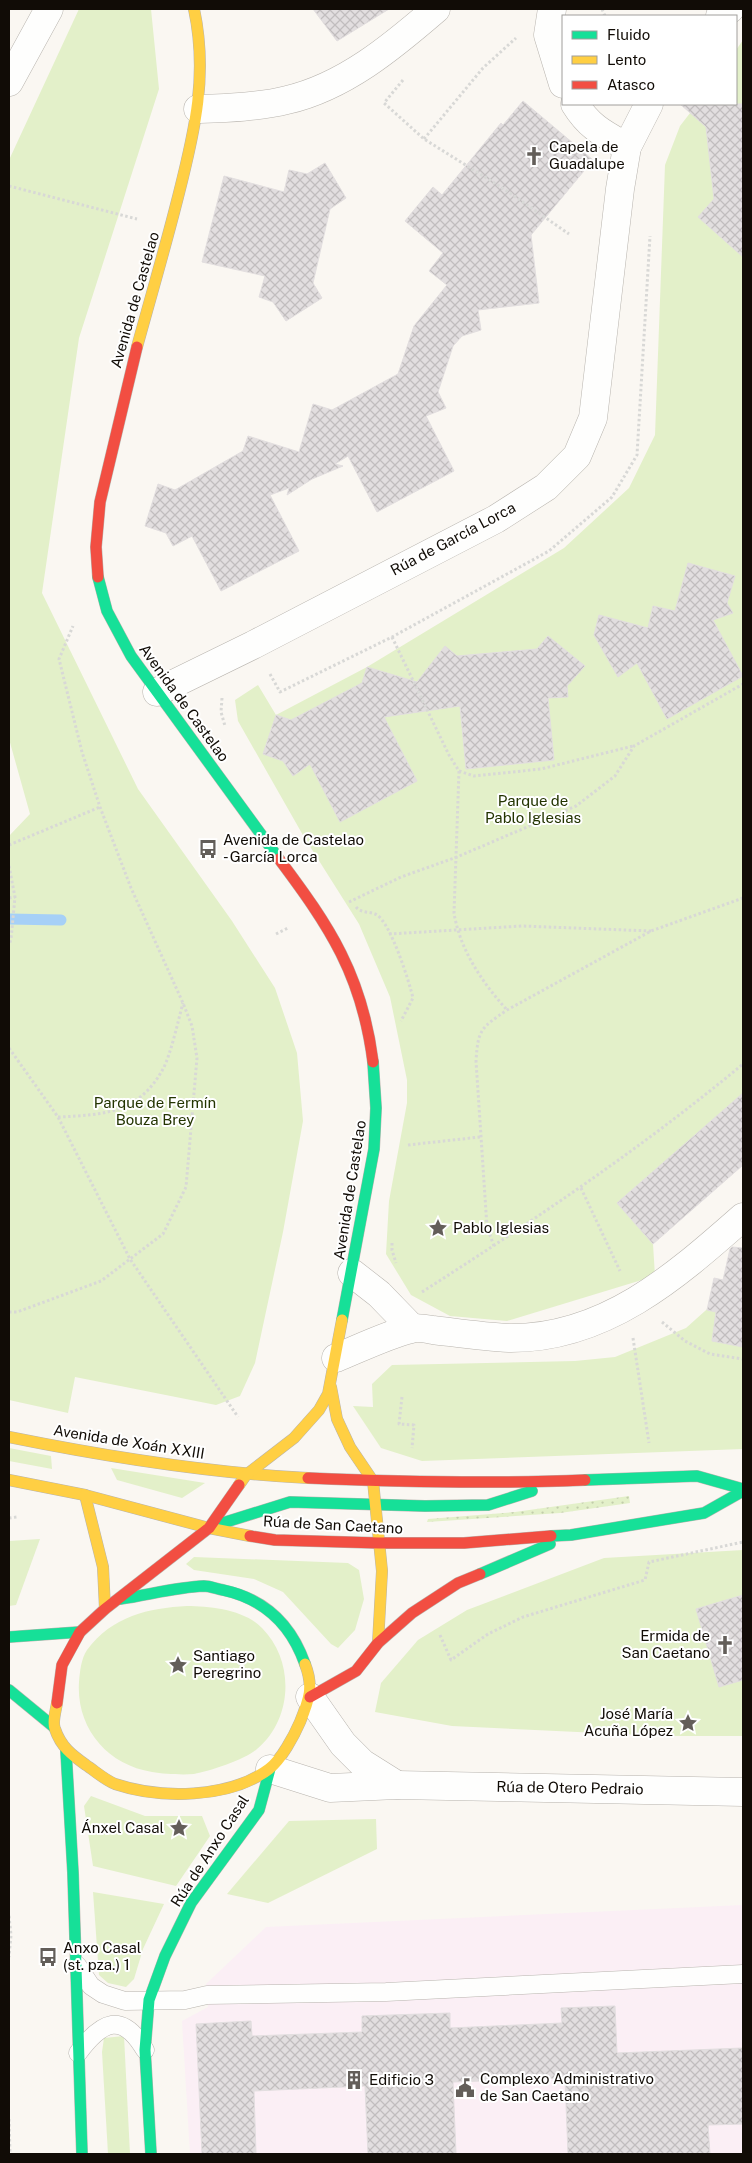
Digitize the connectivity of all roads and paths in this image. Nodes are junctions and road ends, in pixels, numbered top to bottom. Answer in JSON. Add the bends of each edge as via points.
{"nodes":[{"id":1,"x":49,"y":9,"type":"edge"},
{"id":2,"x":194,"y":9,"type":"edge"},
{"id":3,"x":436,"y":9,"type":"edge"},
{"id":4,"x":552,"y":9,"type":"edge"},
{"id":5,"x":548,"y":35,"type":"junction"},
{"id":6,"x":562,"y":81,"type":"edge"},
{"id":7,"x":9,"y":82,"type":"edge"},
{"id":8,"x":384,"y":103,"type":"dead end"},
{"id":9,"x":576,"y":105,"type":"edge"},
{"id":10,"x":648,"y":105,"type":"edge"},
{"id":11,"x":198,"y":110,"type":"junction"},
{"id":12,"x":424,"y":139,"type":"junction"},
{"id":13,"x":627,"y":147,"type":"junction"},
{"id":14,"x":9,"y":186,"type":"edge"},
{"id":15,"x":137,"y":220,"type":"dead end"},
{"id":16,"x":569,"y":234,"type":"dead end"},
{"id":17,"x":73,"y":626,"type":"dead end"},
{"id":18,"x":392,"y":636,"type":"dead end"},
{"id":19,"x":743,"y":684,"type":"edge"},
{"id":20,"x":157,"y":692,"type":"junction"},
{"id":21,"x":634,"y":746,"type":"junction"},
{"id":22,"x":459,"y":771,"type":"junction"},
{"id":23,"x":100,"y":807,"type":"junction"},
{"id":24,"x":9,"y":845,"type":"edge"},
{"id":25,"x":456,"y":858,"type":"junction"},
{"id":26,"x":9,"y":866,"type":"edge"},
{"id":27,"x":15,"y":897,"type":"junction"},
{"id":28,"x":9,"y":898,"type":"edge"},
{"id":29,"x":743,"y":898,"type":"edge"},
{"id":30,"x":352,"y":901,"type":"dead end"},
{"id":31,"x":456,"y":929,"type":"junction"},
{"id":32,"x":651,"y":931,"type":"junction"},
{"id":33,"x":389,"y":934,"type":"dead end"},
{"id":34,"x":9,"y":945,"type":"edge"},
{"id":35,"x":183,"y":1003,"type":"junction"},
{"id":36,"x":507,"y":1010,"type":"junction"},
{"id":37,"x":9,"y":1048,"type":"edge"},
{"id":38,"x":743,"y":1064,"type":"edge"},
{"id":39,"x":58,"y":1117,"type":"junction"},
{"id":40,"x":480,"y":1137,"type":"junction"},
{"id":41,"x":408,"y":1145,"type":"dead end"},
{"id":42,"x":581,"y":1188,"type":"junction"},
{"id":43,"x":743,"y":1217,"type":"edge"},
{"id":44,"x":494,"y":1246,"type":"junction"},
{"id":45,"x":130,"y":1259,"type":"junction"},
{"id":46,"x":352,"y":1273,"type":"junction"},
{"id":47,"x":621,"y":1273,"type":"dead end"},
{"id":48,"x":420,"y":1293,"type":"dead end"},
{"id":49,"x":9,"y":1312,"type":"edge"},
{"id":50,"x":659,"y":1320,"type":"dead end"},
{"id":51,"x":412,"y":1328,"type":"junction"},
{"id":52,"x":632,"y":1335,"type":"dead end"},
{"id":53,"x":336,"y":1358,"type":"junction"},
{"id":54,"x":743,"y":1359,"type":"edge"},
{"id":55,"x":331,"y":1387,"type":"junction"},
{"id":56,"x":402,"y":1397,"type":"dead end"},
{"id":57,"x":238,"y":1417,"type":"dead end"},
{"id":58,"x":9,"y":1437,"type":"edge"},
{"id":59,"x":649,"y":1443,"type":"dead end"},
{"id":60,"x":412,"y":1448,"type":"dead end"},
{"id":61,"x":246,"y":1475,"type":"junction"},
{"id":62,"x":9,"y":1480,"type":"edge"},
{"id":63,"x":372,"y":1481,"type":"junction"},
{"id":64,"x":558,"y":1482,"type":"junction"},
{"id":65,"x":743,"y":1490,"type":"edge"},
{"id":66,"x":85,"y":1495,"type":"junction"},
{"id":67,"x":375,"y":1505,"type":"junction"},
{"id":68,"x":209,"y":1528,"type":"junction"},
{"id":69,"x":571,"y":1535,"type":"junction"},
{"id":70,"x":743,"y":1542,"type":"edge"},
{"id":71,"x":379,"y":1543,"type":"junction"},
{"id":72,"x":120,"y":1599,"type":"junction"},
{"id":73,"x":105,"y":1609,"type":"junction"},
{"id":74,"x":80,"y":1632,"type":"junction"},
{"id":75,"x":440,"y":1634,"type":"dead end"},
{"id":76,"x":9,"y":1637,"type":"edge"},
{"id":77,"x":378,"y":1643,"type":"junction"},
{"id":78,"x":9,"y":1690,"type":"edge"},
{"id":79,"x":310,"y":1697,"type":"junction"},
{"id":80,"x":54,"y":1727,"type":"junction"},
{"id":81,"x":66,"y":1751,"type":"junction"},
{"id":82,"x":270,"y":1769,"type":"junction"},
{"id":83,"x":397,"y":1785,"type":"junction"},
{"id":84,"x":743,"y":1792,"type":"edge"},
{"id":85,"x":9,"y":1916,"type":"edge"},
{"id":86,"x":9,"y":1957,"type":"edge"},
{"id":87,"x":76,"y":1962,"type":"junction"},
{"id":88,"x":743,"y":1974,"type":"edge"},
{"id":89,"x":149,"y":2000,"type":"junction"},
{"id":90,"x":145,"y":2050,"type":"junction"},
{"id":91,"x":78,"y":2053,"type":"junction"},
{"id":92,"x":9,"y":2119,"type":"edge"},
{"id":93,"x":10,"y":2154,"type":"edge"},
{"id":94,"x":82,"y":2154,"type":"edge"},
{"id":95,"x":151,"y":2154,"type":"edge"}],
"edges":[{"from":1,"to":7,"type":"street"},
{"from":2,"to":11,"type":"street","name":"Avenida de Castelao","via":[[202,49]]},
{"from":3,"to":11,"type":"street","via":[[397,43],[337,82],[287,100]]},
{"from":4,"to":5,"type":"street"},
{"from":5,"to":6,"type":"street"},
{"from":5,"to":12,"type":"path","via":[[517,36],[483,68]]},
{"from":8,"to":12,"type":"path"},
{"from":9,"to":13,"type":"street","via":[[596,129]]},
{"from":10,"to":13,"type":"street","name":"Rúa de García Lorca"},
{"from":11,"to":20,"type":"street","name":"Avenida de Castelao","via":[[123,400],[96,531],[96,562],[107,612],[117,634]]},
{"from":12,"to":16,"type":"path"},
{"from":13,"to":20,"type":"street","name":"Rúa de García Lorca","via":[[593,418],[577,456],[546,487],[496,519]]},
{"from":14,"to":15,"type":"path"},
{"from":17,"to":23,"type":"path","via":[[59,659],[82,752]]},
{"from":18,"to":22,"type":"path"},
{"from":19,"to":21,"type":"path"},
{"from":20,"to":46,"type":"street","name":"Avenida de Castelao","via":[[319,915],[345,958],[356,986],[374,1059],[377,1119]]},
{"from":21,"to":22,"type":"path","via":[[540,770],[474,776]]},
{"from":21,"to":25,"type":"path","via":[[615,776],[576,806]]},
{"from":22,"to":25,"type":"path"},
{"from":23,"to":24,"type":"path"},
{"from":23,"to":35,"type":"path","via":[[131,888]]},
{"from":25,"to":30,"type":"path","via":[[401,877]]},
{"from":25,"to":31,"type":"path"},
{"from":26,"to":27,"type":"path"},
{"from":27,"to":28,"type":"path"},
{"from":27,"to":34,"type":"path"},
{"from":29,"to":32,"type":"path"},
{"from":31,"to":32,"type":"path","via":[[522,926]]},
{"from":31,"to":33,"type":"path"},
{"from":31,"to":36,"type":"path","via":[[476,970]]},
{"from":32,"to":36,"type":"path"},
{"from":35,"to":39,"type":"path","via":[[164,1068],[144,1096],[123,1109],[88,1116]]},
{"from":35,"to":45,"type":"path","via":[[192,1026],[197,1058],[186,1187],[164,1234]]},
{"from":36,"to":40,"type":"path","via":[[486,1025],[478,1038]]},
{"from":37,"to":39,"type":"path"},
{"from":38,"to":42,"type":"path"},
{"from":39,"to":45,"type":"path"},
{"from":40,"to":41,"type":"path"},
{"from":40,"to":44,"type":"path","via":[[487,1227]]},
{"from":42,"to":44,"type":"path"},
{"from":42,"to":47,"type":"path"},
{"from":43,"to":51,"type":"street","via":[[688,1266],[660,1286],[625,1308],[590,1324],[548,1334],[510,1338]]},
{"from":44,"to":48,"type":"path"},
{"from":45,"to":49,"type":"path","via":[[100,1281],[17,1312]]},
{"from":45,"to":57,"type":"path"},
{"from":46,"to":51,"type":"street","via":[[379,1294]]},
{"from":46,"to":53,"type":"street","name":"Avenida de Castelao"},
{"from":50,"to":54,"type":"path","via":[[684,1341],[710,1354]]},
{"from":51,"to":53,"type":"street"},
{"from":52,"to":59,"type":"path"},
{"from":53,"to":55,"type":"street","name":"Avenida de Castelao"},
{"from":55,"to":61,"type":"street","via":[[319,1410],[294,1438]]},
{"from":55,"to":63,"type":"street","via":[[337,1419]]},
{"from":56,"to":60,"type":"path","via":[[399,1424],[414,1425]]},
{"from":58,"to":61,"type":"street","name":"Avenida de Xoán XXIII","via":[[84,1452]]},
{"from":61,"to":63,"type":"street","name":"Rúa de San Caetano"},
{"from":61,"to":68,"type":"street"},
{"from":62,"to":66,"type":"street"},
{"from":63,"to":64,"type":"street","name":"Rúa de San Caetano"},
{"from":63,"to":67,"type":"street"},
{"from":64,"to":65,"type":"street","name":"Rúa de San Caetano","via":[[697,1476]]},
{"from":64,"to":67,"type":"street","name":"Rúa de San Caetano","via":[[488,1505]]},
{"from":65,"to":69,"type":"street","name":"Rúa de San Caetano","via":[[704,1513]]},
{"from":66,"to":68,"type":"street"},
{"from":66,"to":73,"type":"street","via":[[103,1567]]},
{"from":67,"to":68,"type":"street","name":"Rúa de San Caetano","via":[[290,1502]]},
{"from":67,"to":71,"type":"street"},
{"from":68,"to":71,"type":"street","name":"Rúa de San Caetano","via":[[275,1540]]},
{"from":68,"to":72,"type":"street"},
{"from":69,"to":71,"type":"street","name":"Rúa de San Caetano","via":[[464,1542]]},
{"from":69,"to":77,"type":"street","via":[[458,1583],[412,1613]]},
{"from":70,"to":75,"type":"path","via":[[649,1562],[645,1580],[523,1617],[488,1634],[451,1660]]},
{"from":71,"to":77,"type":"street","via":[[382,1571]]},
{"from":72,"to":73,"type":"street"},
{"from":72,"to":79,"type":"street","via":[[206,1586],[262,1604],[291,1632],[308,1671]]},
{"from":73,"to":74,"type":"street"},
{"from":74,"to":76,"type":"street"},
{"from":74,"to":80,"type":"street","via":[[62,1665]]},
{"from":77,"to":79,"type":"street","via":[[356,1671]]},
{"from":78,"to":80,"type":"street"},
{"from":79,"to":82,"type":"street","via":[[294,1737]]},
{"from":79,"to":83,"type":"street","via":[[343,1744],[362,1763]]},
{"from":80,"to":81,"type":"street"},
{"from":81,"to":82,"type":"street","via":[[113,1783],[172,1795],[239,1784]]},
{"from":81,"to":87,"type":"street"},
{"from":82,"to":83,"type":"street","name":"Rúa de Otero Pedraio","via":[[330,1788]]},
{"from":82,"to":89,"type":"street","name":"Rúa de Anxo Casal","via":[[259,1810],[191,1903],[165,1956]]},
{"from":83,"to":84,"type":"street","name":"Rúa de Otero Pedraio"},
{"from":85,"to":86,"type":"path"},
{"from":87,"to":89,"type":"lane","via":[[91,1986],[103,1994],[126,2001]]},
{"from":87,"to":91,"type":"street"},
{"from":88,"to":89,"type":"lane"},
{"from":89,"to":90,"type":"street","name":"Rúa de Anxo Casal"},
{"from":90,"to":91,"type":"lane","via":[[136,2034],[125,2026],[112,2025],[89,2038]]},
{"from":90,"to":95,"type":"street","name":"Rúa de Anxo Casal"},
{"from":91,"to":94,"type":"street"},
{"from":92,"to":93,"type":"path"}]}
